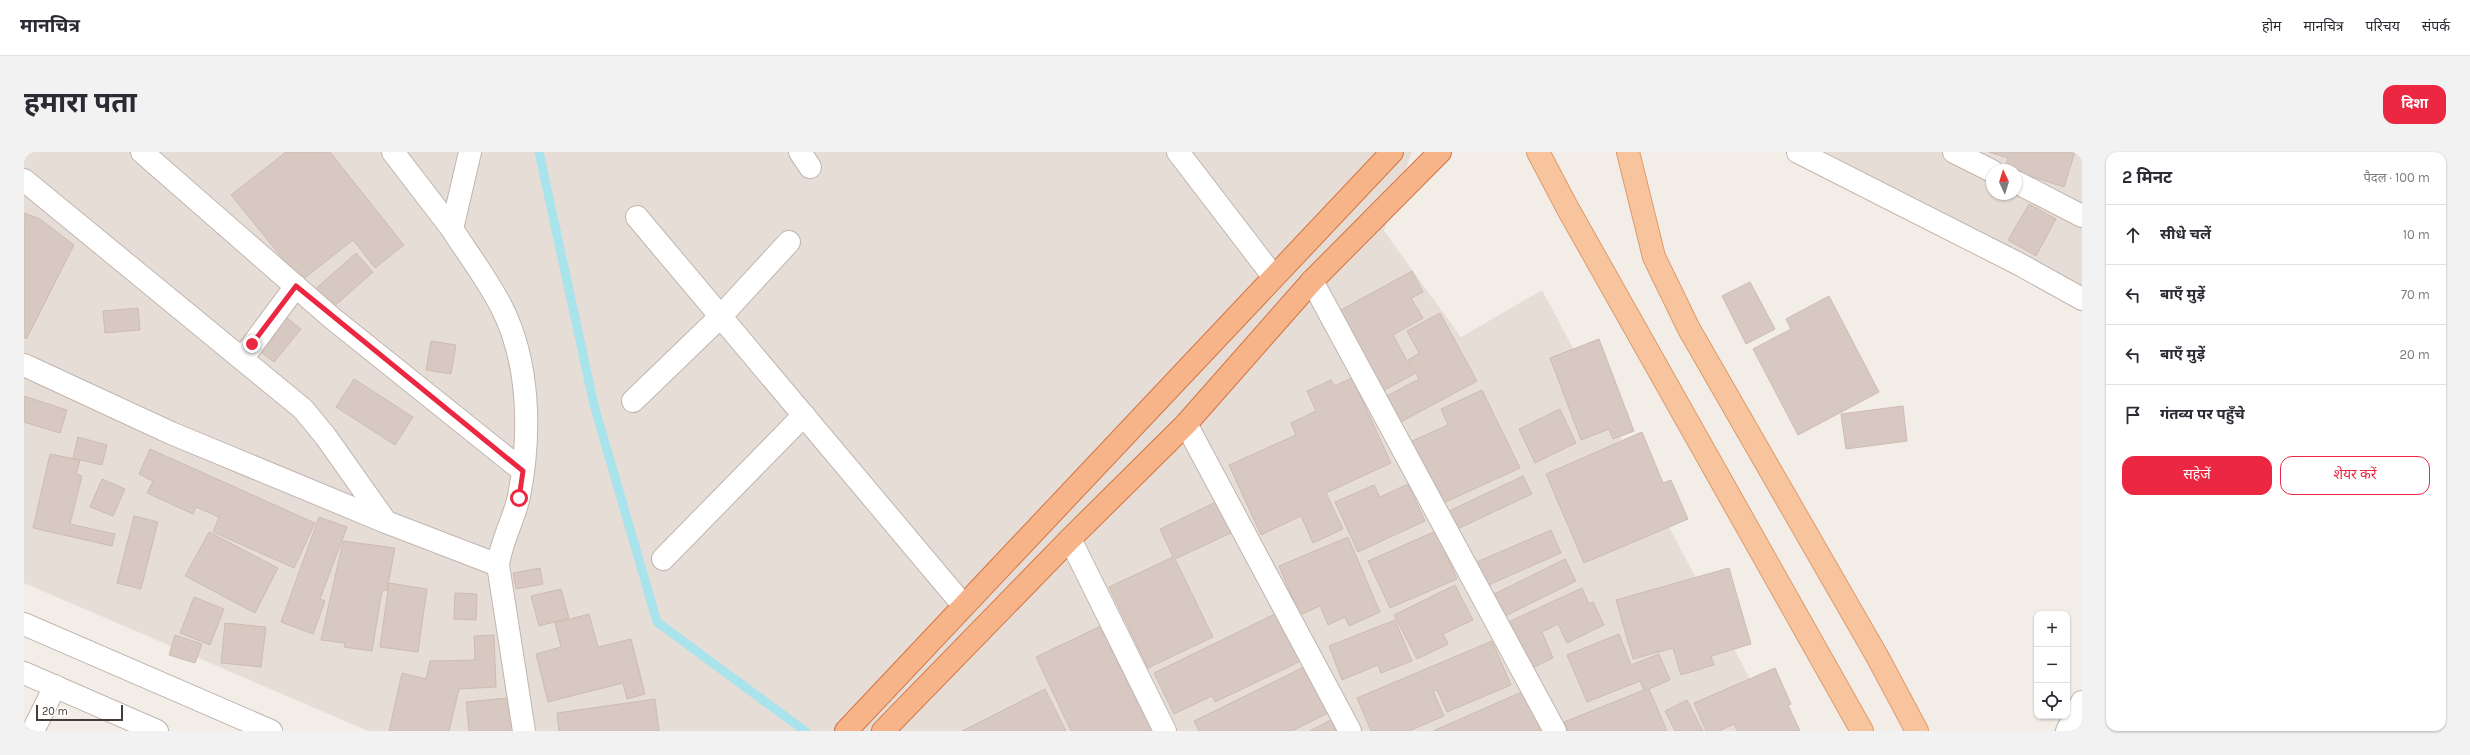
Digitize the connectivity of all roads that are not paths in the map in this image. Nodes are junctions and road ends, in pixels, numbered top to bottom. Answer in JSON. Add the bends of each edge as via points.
{"nodes":[{"id":1,"x":142,"y":152,"type":"edge"},
{"id":2,"x":393,"y":152,"type":"edge"},
{"id":3,"x":470,"y":152,"type":"edge"},
{"id":4,"x":1178,"y":152,"type":"edge"},
{"id":5,"x":1392,"y":152,"type":"edge"},
{"id":6,"x":1440,"y":152,"type":"edge"},
{"id":7,"x":1538,"y":152,"type":"edge"},
{"id":8,"x":1628,"y":152,"type":"edge"},
{"id":9,"x":1798,"y":152,"type":"edge"},
{"id":10,"x":1954,"y":152,"type":"edge"},
{"id":11,"x":1986,"y":167,"type":"edge"},
{"id":12,"x":24,"y":180,"type":"edge"},
{"id":13,"x":2022,"y":185,"type":"edge"},
{"id":14,"x":2082,"y":216,"type":"edge"},
{"id":15,"x":637,"y":217,"type":"dead end"},
{"id":16,"x":452,"y":229,"type":"junction"},
{"id":17,"x":789,"y":242,"type":"dead end"},
{"id":18,"x":1273,"y":276,"type":"junction"},
{"id":19,"x":1312,"y":281,"type":"junction"},
{"id":20,"x":292,"y":291,"type":"junction"},
{"id":21,"x":2082,"y":299,"type":"edge"},
{"id":22,"x":720,"y":316,"type":"junction"},
{"id":23,"x":247,"y":352,"type":"junction"},
{"id":24,"x":24,"y":365,"type":"edge"},
{"id":25,"x":633,"y":401,"type":"dead end"},
{"id":26,"x":804,"y":415,"type":"junction"},
{"id":27,"x":1186,"y":424,"type":"junction"},
{"id":28,"x":523,"y":471,"type":"junction"},
{"id":29,"x":386,"y":522,"type":"junction"},
{"id":30,"x":1070,"y":539,"type":"junction"},
{"id":31,"x":499,"y":557,"type":"junction"},
{"id":32,"x":663,"y":559,"type":"dead end"},
{"id":33,"x":963,"y":605,"type":"junction"},
{"id":34,"x":24,"y":624,"type":"edge"},
{"id":35,"x":24,"y":673,"type":"edge"},
{"id":36,"x":55,"y":686,"type":"junction"},
{"id":37,"x":2082,"y":702,"type":"edge"},
{"id":38,"x":33,"y":731,"type":"edge"},
{"id":39,"x":157,"y":731,"type":"edge"},
{"id":40,"x":271,"y":731,"type":"edge"},
{"id":41,"x":524,"y":731,"type":"edge"},
{"id":42,"x":846,"y":731,"type":"edge"},
{"id":43,"x":882,"y":731,"type":"edge"},
{"id":44,"x":1165,"y":731,"type":"edge"},
{"id":45,"x":1350,"y":731,"type":"edge"},
{"id":46,"x":1555,"y":731,"type":"edge"},
{"id":47,"x":1862,"y":731,"type":"edge"},
{"id":48,"x":1917,"y":731,"type":"edge"},
{"id":49,"x":2067,"y":731,"type":"edge"}],
"edges":[{"from":1,"to":20,"type":"street"},
{"from":2,"to":16,"type":"street"},
{"from":3,"to":16,"type":"street"},
{"from":4,"to":18,"type":"street"},
{"from":5,"to":18,"type":"highway"},
{"from":6,"to":19,"type":"highway"},
{"from":7,"to":47,"type":"main road"},
{"from":8,"to":48,"type":"main road","via":[[1654,257],[1689,329],[1877,656]]},
{"from":9,"to":21,"type":"street","via":[[2019,264]]},
{"from":10,"to":11,"type":"street"},
{"from":12,"to":23,"type":"street"},
{"from":13,"to":14,"type":"street"},
{"from":15,"to":22,"type":"street"},
{"from":16,"to":28,"type":"street","via":[[501,306],[517,346],[524,392],[526,450]]},
{"from":17,"to":22,"type":"street"},
{"from":18,"to":33,"type":"highway","via":[[1152,408]]},
{"from":19,"to":27,"type":"highway"},
{"from":19,"to":46,"type":"street"},
{"from":20,"to":23,"type":"street"},
{"from":20,"to":28,"type":"street"},
{"from":22,"to":25,"type":"street"},
{"from":22,"to":26,"type":"street"},
{"from":23,"to":29,"type":"street","via":[[303,409],[326,437]]},
{"from":24,"to":29,"type":"street","via":[[171,434]]},
{"from":26,"to":32,"type":"street"},
{"from":26,"to":33,"type":"street"},
{"from":27,"to":30,"type":"highway"},
{"from":27,"to":45,"type":"street"},
{"from":28,"to":31,"type":"street","via":[[519,498]]},
{"from":29,"to":31,"type":"street"},
{"from":30,"to":43,"type":"highway"},
{"from":30,"to":44,"type":"street"},
{"from":31,"to":41,"type":"street"},
{"from":33,"to":42,"type":"highway"},
{"from":34,"to":40,"type":"street"},
{"from":35,"to":36,"type":"street"},
{"from":36,"to":38,"type":"street"},
{"from":36,"to":39,"type":"street"},
{"from":37,"to":49,"type":"street"}]}
